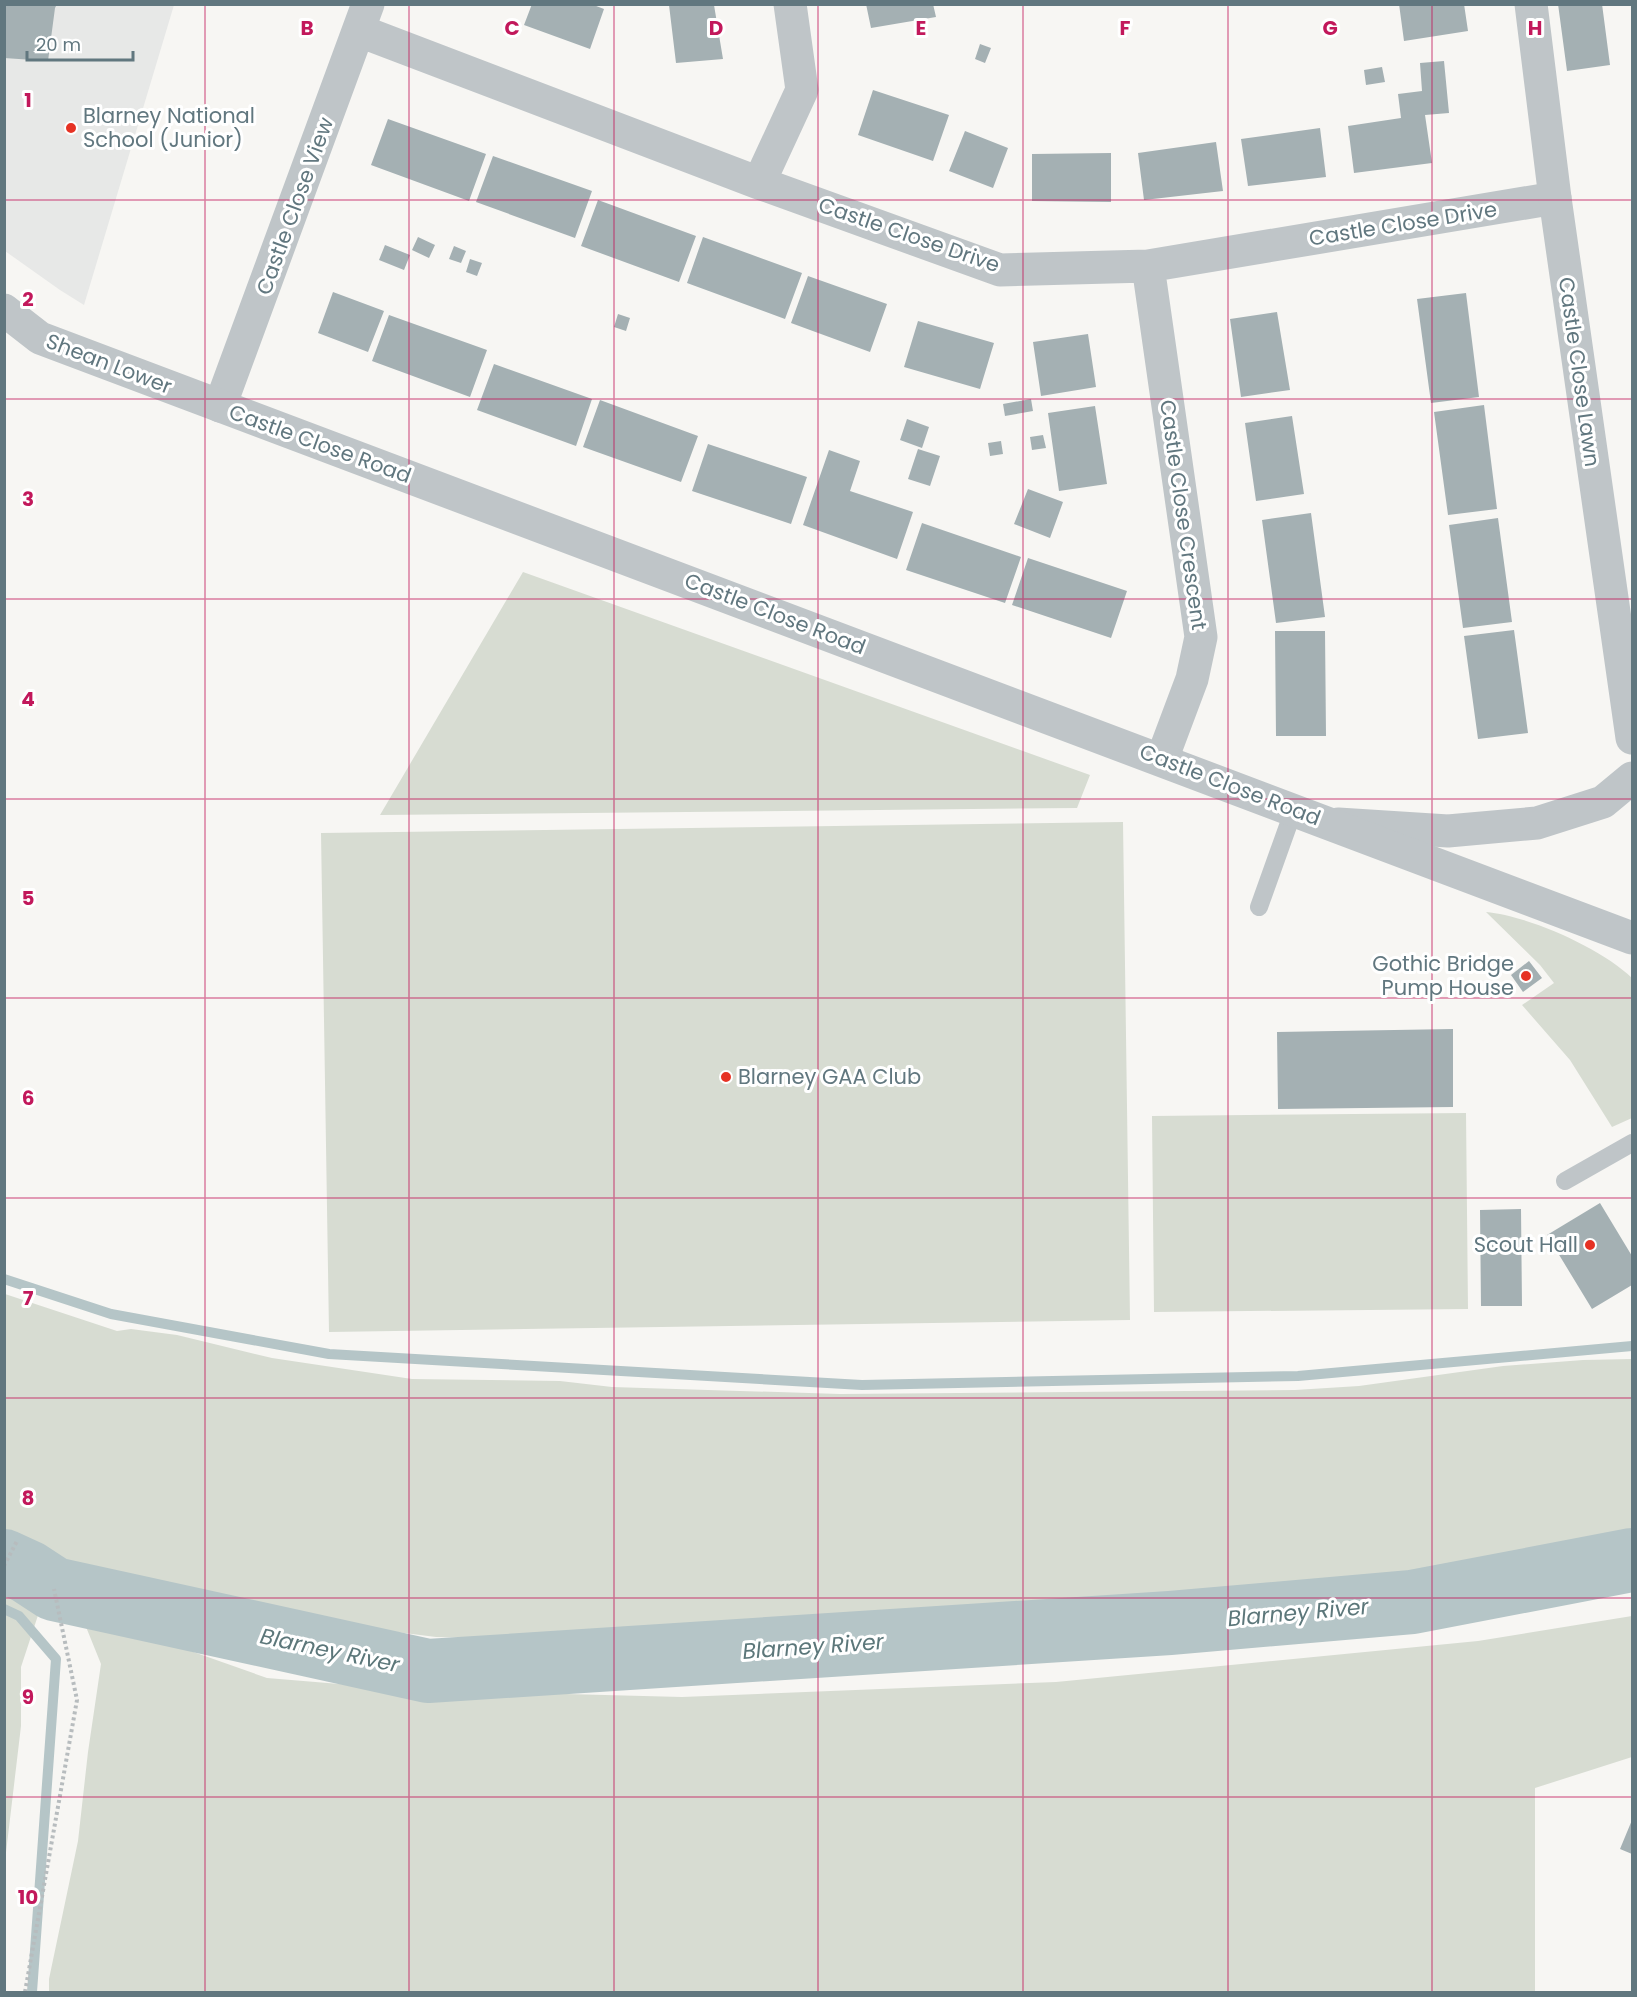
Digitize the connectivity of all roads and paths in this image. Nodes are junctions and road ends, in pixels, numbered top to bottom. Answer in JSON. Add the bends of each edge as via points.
{"nodes":[{"id":1,"x":790,"y":4,"type":"edge"},
{"id":2,"x":1531,"y":4,"type":"edge"},
{"id":3,"x":364,"y":18,"type":"edge"},
{"id":4,"x":759,"y":183,"type":"junction"},
{"id":5,"x":1555,"y":198,"type":"junction"},
{"id":6,"x":1148,"y":266,"type":"junction"},
{"id":7,"x":4,"y":310,"type":"edge"},
{"id":8,"x":220,"y":406,"type":"junction"},
{"id":9,"x":1632,"y":738,"type":"edge"},
{"id":10,"x":1162,"y":759,"type":"junction"},
{"id":11,"x":1632,"y":778,"type":"edge"},
{"id":12,"x":1294,"y":809,"type":"junction"},
{"id":13,"x":1331,"y":823,"type":"junction"},
{"id":14,"x":1259,"y":907,"type":"dead end"},
{"id":15,"x":1632,"y":938,"type":"edge"},
{"id":16,"x":1632,"y":1143,"type":"edge"},
{"id":17,"x":1565,"y":1181,"type":"dead end"},
{"id":18,"x":17,"y":1541,"type":"dead end"},
{"id":19,"x":4,"y":1566,"type":"edge"},
{"id":20,"x":54,"y":1589,"type":"dead end"},
{"id":21,"x":26,"y":1992,"type":"edge"}],
"edges":[{"from":1,"to":4,"type":"street","via":[[802,90]]},
{"from":2,"to":5,"type":"street","name":"Castle Close Lawn"},
{"from":3,"to":4,"type":"street","name":"Castle Close Drive"},
{"from":3,"to":8,"type":"street","name":"Castle Close View"},
{"from":4,"to":6,"type":"street","name":"Castle Close Drive","via":[[1000,270]]},
{"from":5,"to":6,"type":"street","name":"Castle Close Drive"},
{"from":5,"to":9,"type":"street","name":"Castle Close Lawn"},
{"from":6,"to":10,"type":"street","name":"Castle Close Crescent","via":[[1201,637],[1192,679]]},
{"from":7,"to":8,"type":"street","name":"Shean Lower","via":[[40,338]]},
{"from":8,"to":10,"type":"street","name":"Castle Close Road"},
{"from":10,"to":12,"type":"street","name":"Castle Close Road"},
{"from":11,"to":13,"type":"street","name":"Castle Close Road","via":[[1603,802],[1537,823],[1448,831]]},
{"from":12,"to":13,"type":"street","name":"Castle Close Road"},
{"from":12,"to":14,"type":"lane"},
{"from":13,"to":15,"type":"street","name":"Castle Close Road"},
{"from":16,"to":17,"type":"lane"},
{"from":18,"to":19,"type":"path"},
{"from":20,"to":21,"type":"path","via":[[77,1700]]}]}
